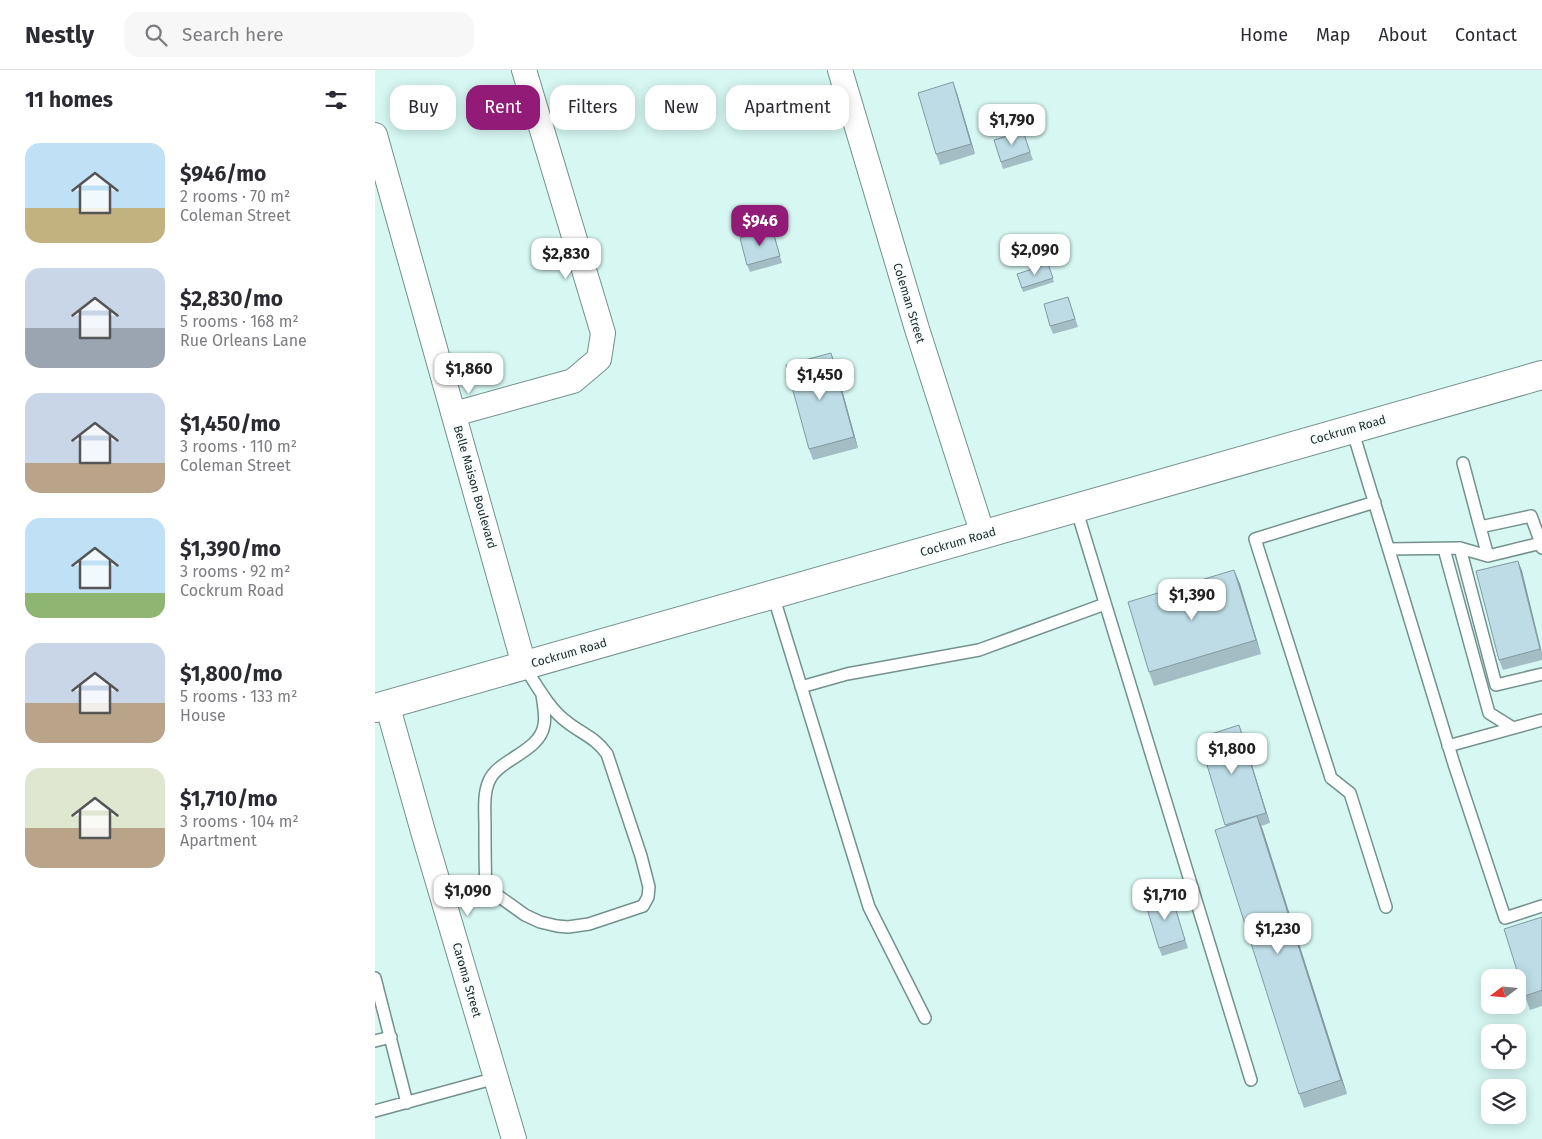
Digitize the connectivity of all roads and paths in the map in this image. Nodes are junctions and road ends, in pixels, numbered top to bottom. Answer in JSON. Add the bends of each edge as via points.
{"nodes":[{"id":1,"x":523,"y":70,"type":"edge"},
{"id":2,"x":840,"y":70,"type":"edge"},
{"id":3,"x":375,"y":135,"type":"edge"},
{"id":4,"x":1540,"y":381,"type":"edge"},
{"id":5,"x":454,"y":414,"type":"junction"},
{"id":6,"x":1351,"y":430,"type":"junction"},
{"id":7,"x":1463,"y":463,"type":"dead end"},
{"id":8,"x":1375,"y":502,"type":"junction"},
{"id":9,"x":1076,"y":508,"type":"junction"},
{"id":10,"x":1481,"y":527,"type":"junction"},
{"id":11,"x":983,"y":535,"type":"junction"},
{"id":12,"x":1541,"y":545,"type":"edge"},
{"id":13,"x":1389,"y":548,"type":"junction"},
{"id":14,"x":1460,"y":548,"type":"junction"},
{"id":15,"x":1444,"y":549,"type":"junction"},
{"id":16,"x":1488,"y":556,"type":"junction"},
{"id":17,"x":773,"y":594,"type":"junction"},
{"id":18,"x":1105,"y":604,"type":"junction"},
{"id":19,"x":524,"y":666,"type":"junction"},
{"id":20,"x":1542,"y":674,"type":"edge"},
{"id":21,"x":801,"y":687,"type":"junction"},
{"id":22,"x":542,"y":694,"type":"junction"},
{"id":23,"x":381,"y":706,"type":"edge"},
{"id":24,"x":1542,"y":720,"type":"edge"},
{"id":25,"x":1513,"y":728,"type":"junction"},
{"id":26,"x":1448,"y":746,"type":"junction"},
{"id":27,"x":486,"y":891,"type":"junction"},
{"id":28,"x":444,"y":904,"type":"junction"},
{"id":29,"x":1542,"y":906,"type":"edge"},
{"id":30,"x":1386,"y":907,"type":"dead end"},
{"id":31,"x":375,"y":978,"type":"edge"},
{"id":32,"x":925,"y":1018,"type":"dead end"},
{"id":33,"x":391,"y":1037,"type":"junction"},
{"id":34,"x":375,"y":1040,"type":"edge"},
{"id":35,"x":496,"y":1078,"type":"junction"},
{"id":36,"x":1251,"y":1080,"type":"dead end"},
{"id":37,"x":407,"y":1103,"type":"junction"},
{"id":38,"x":375,"y":1112,"type":"edge"},
{"id":39,"x":514,"y":1139,"type":"edge"}],
"edges":[{"from":1,"to":5,"type":"street","via":[[603,333],[599,359],[573,381]]},
{"from":2,"to":11,"type":"street","name":"Coleman Street","via":[[917,329]]},
{"from":3,"to":5,"type":"street","name":"Belle Maison Boulevard"},
{"from":4,"to":6,"type":"main road","name":"Cockrum Road"},
{"from":5,"to":19,"type":"street","name":"Belle Maison Boulevard"},
{"from":6,"to":8,"type":"lane"},
{"from":6,"to":9,"type":"main road","name":"Cockrum Road"},
{"from":7,"to":10,"type":"lane"},
{"from":8,"to":13,"type":"lane"},
{"from":8,"to":30,"type":"lane","via":[[1255,539],[1331,778],[1350,793]]},
{"from":9,"to":11,"type":"main road","name":"Cockrum Road"},
{"from":9,"to":18,"type":"lane"},
{"from":10,"to":12,"type":"lane","via":[[1531,516]]},
{"from":10,"to":16,"type":"lane"},
{"from":11,"to":17,"type":"main road","name":"Cockrum Road"},
{"from":12,"to":16,"type":"lane"},
{"from":13,"to":15,"type":"lane"},
{"from":13,"to":26,"type":"lane"},
{"from":14,"to":15,"type":"lane"},
{"from":14,"to":16,"type":"lane"},
{"from":14,"to":20,"type":"lane","via":[[1496,686]]},
{"from":15,"to":25,"type":"lane","via":[[1489,713]]},
{"from":17,"to":19,"type":"main road","name":"Cockrum Road"},
{"from":17,"to":21,"type":"lane"},
{"from":18,"to":21,"type":"lane","via":[[979,650],[847,674]]},
{"from":18,"to":36,"type":"lane"},
{"from":19,"to":22,"type":"lane"},
{"from":19,"to":23,"type":"main road","name":"Cockrum Road"},
{"from":21,"to":32,"type":"lane","via":[[869,907]]},
{"from":22,"to":27,"type":"lane","via":[[544,725],[539,736],[489,780],[485,814]]},
{"from":22,"to":27,"type":"lane","via":[[566,722],[599,743],[607,754],[641,856],[649,887],[648,897],[643,906],[635,910],[568,927],[540,922]]},
{"from":23,"to":28,"type":"street","name":"Caroma Street"},
{"from":24,"to":25,"type":"lane"},
{"from":25,"to":26,"type":"lane"},
{"from":26,"to":29,"type":"lane","via":[[1505,918]]},
{"from":27,"to":28,"type":"lane"},
{"from":28,"to":35,"type":"street","name":"Caroma Street"},
{"from":31,"to":33,"type":"lane"},
{"from":33,"to":34,"type":"lane"},
{"from":33,"to":37,"type":"lane"},
{"from":35,"to":37,"type":"lane"},
{"from":35,"to":39,"type":"street","name":"Caroma Street"},
{"from":37,"to":38,"type":"lane"}]}
